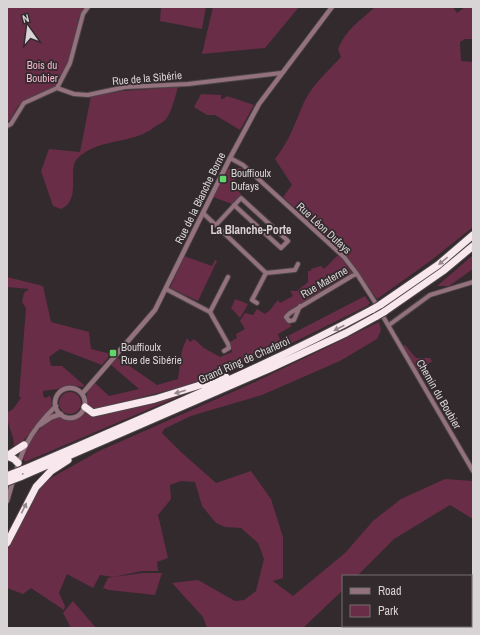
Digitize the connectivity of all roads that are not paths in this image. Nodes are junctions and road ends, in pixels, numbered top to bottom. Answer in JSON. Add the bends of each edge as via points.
{"nodes":[{"id":1,"x":88,"y":7,"type":"edge"},
{"id":2,"x":332,"y":7,"type":"edge"},
{"id":3,"x":282,"y":73,"type":"junction"},
{"id":4,"x":57,"y":88,"type":"junction"},
{"id":5,"x":7,"y":126,"type":"edge"},
{"id":6,"x":230,"y":158,"type":"junction"},
{"id":7,"x":234,"y":205,"type":"junction"},
{"id":8,"x":203,"y":213,"type":"junction"},
{"id":9,"x":216,"y":225,"type":"junction"},
{"id":10,"x":473,"y":235,"type":"edge"},
{"id":11,"x":473,"y":246,"type":"edge"},
{"id":12,"x":298,"y":264,"type":"dead end"},
{"id":13,"x":266,"y":272,"type":"junction"},
{"id":14,"x":357,"y":274,"type":"junction"},
{"id":15,"x":228,"y":277,"type":"dead end"},
{"id":16,"x":473,"y":282,"type":"edge"},
{"id":17,"x":166,"y":289,"type":"junction"},
{"id":18,"x":256,"y":303,"type":"dead end"},
{"id":19,"x":300,"y":306,"type":"dead end"},
{"id":20,"x":382,"y":308,"type":"junction"},
{"id":21,"x":210,"y":312,"type":"junction"},
{"id":22,"x":375,"y":313,"type":"junction"},
{"id":23,"x":389,"y":325,"type":"junction"},
{"id":24,"x":224,"y":352,"type":"dead end"},
{"id":25,"x":244,"y":373,"type":"junction"},
{"id":26,"x":82,"y":394,"type":"junction"},
{"id":27,"x":56,"y":406,"type":"junction"},
{"id":28,"x":85,"y":407,"type":"junction"},
{"id":29,"x":61,"y":414,"type":"junction"},
{"id":30,"x":34,"y":430,"type":"junction"},
{"id":31,"x":24,"y":445,"type":"junction"},
{"id":32,"x":73,"y":455,"type":"junction"},
{"id":33,"x":7,"y":456,"type":"edge"},
{"id":34,"x":18,"y":463,"type":"junction"},
{"id":35,"x":473,"y":471,"type":"edge"},
{"id":36,"x":21,"y":474,"type":"junction"},
{"id":37,"x":8,"y":478,"type":"edge"},
{"id":38,"x":7,"y":501,"type":"edge"},
{"id":39,"x":7,"y":543,"type":"edge"}],
"edges":[{"from":1,"to":4,"type":"street","via":[[83,14],[70,63]]},
{"from":2,"to":3,"type":"street","name":"Rue de la Blanche Borne"},
{"from":3,"to":4,"type":"street","name":"Rue de la Sibérie","via":[[188,84],[125,87],[88,95],[74,94]]},
{"from":3,"to":6,"type":"street","name":"Rue de la Blanche Borne","via":[[259,104]]},
{"from":4,"to":5,"type":"street","via":[[24,103],[11,124]]},
{"from":6,"to":8,"type":"street","name":"Rue de la Blanche Borne"},
{"from":6,"to":14,"type":"street","name":"Rue Léon Dufays","via":[[243,165],[286,203],[344,257]]},
{"from":7,"to":7,"type":"street","via":[[280,248],[288,241],[241,198]]},
{"from":7,"to":9,"type":"street"},
{"from":8,"to":9,"type":"street"},
{"from":8,"to":17,"type":"street","name":"Rue de la Blanche Borne"},
{"from":9,"to":13,"type":"street"},
{"from":10,"to":20,"type":"highway","name":"Grand Ring de Charleroi","one_way":true},
{"from":11,"to":20,"type":"highway","name":"Grand Ring de Charleroi","via":[[437,276]]},
{"from":12,"to":13,"type":"street","via":[[295,270]]},
{"from":13,"to":18,"type":"street","via":[[252,300]]},
{"from":14,"to":19,"type":"street","name":"Rue Materne"},
{"from":14,"to":23,"type":"street","name":"Rue Léon Dufays"},
{"from":15,"to":21,"type":"street"},
{"from":16,"to":23,"type":"street","via":[[430,296]]},
{"from":17,"to":21,"type":"street"},
{"from":17,"to":26,"type":"street","name":"Rue de la Blanche Borne","via":[[154,310]]},
{"from":20,"to":22,"type":"highway","name":"Grand Ring de Charleroi","bridge":true},
{"from":21,"to":24,"type":"street","via":[[228,344],[229,348]]},
{"from":22,"to":25,"type":"highway","name":"Grand Ring de Charleroi","one_way":true},
{"from":22,"to":32,"type":"highway","name":"Grand Ring de Charleroi","via":[[304,352]]},
{"from":23,"to":35,"type":"street","name":"Chemin du Boubier"},
{"from":25,"to":28,"type":"highway","one_way":true,"via":[[177,393],[93,413]]},
{"from":25,"to":36,"type":"highway","name":"Grand Ring de Charleroi"},
{"from":26,"to":27,"type":"street","via":[[74,389],[64,390],[57,397]]},
{"from":26,"to":28,"type":"street"},
{"from":27,"to":29,"type":"street"},
{"from":27,"to":30,"type":"street"},
{"from":28,"to":29,"type":"street","via":[[75,417],[68,418]]},
{"from":29,"to":30,"type":"street","via":[[52,416]]},
{"from":30,"to":31,"type":"street"},
{"from":31,"to":33,"type":"highway"},
{"from":31,"to":34,"type":"street"},
{"from":32,"to":36,"type":"highway","name":"Grand Ring de Charleroi"},
{"from":39,"to":32,"type":"highway","one_way":true,"via":[[36,487],[43,478],[66,463]]},
{"from":33,"to":34,"type":"highway"},
{"from":34,"to":38,"type":"street"},
{"from":36,"to":37,"type":"highway","name":"Grand Ring de Charleroi","bridge":true}]}
